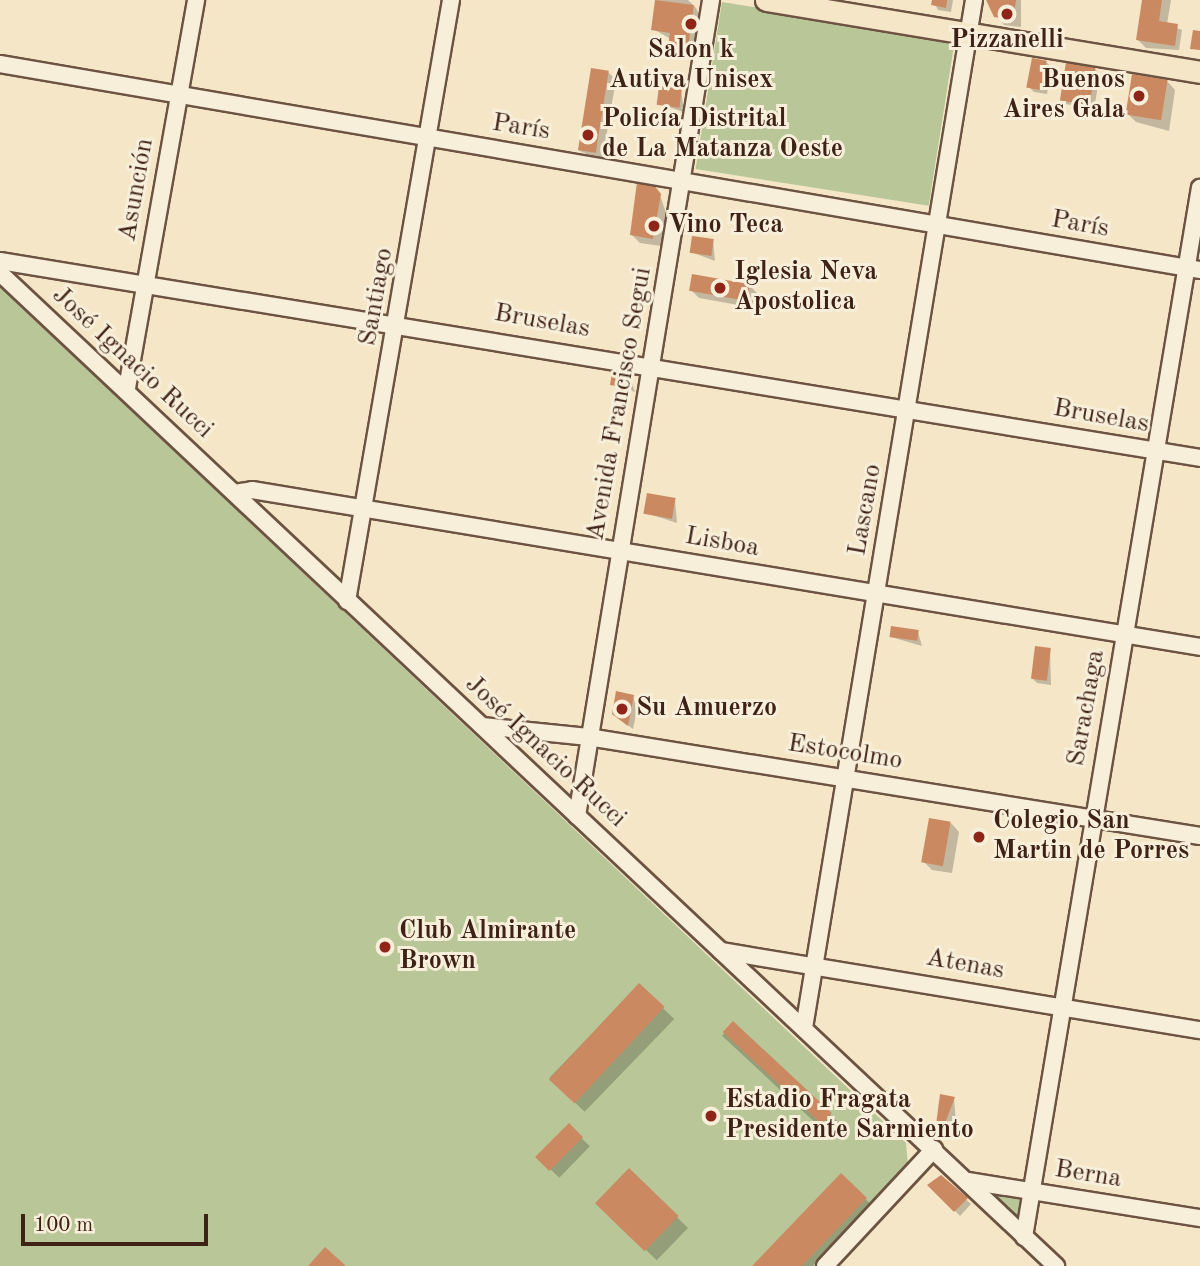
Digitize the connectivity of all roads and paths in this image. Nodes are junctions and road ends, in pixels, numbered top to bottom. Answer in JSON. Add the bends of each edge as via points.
{"nodes":[{"id":1,"x":196,"y":0,"type":"edge"},
{"id":2,"x":451,"y":0,"type":"edge"},
{"id":3,"x":711,"y":0,"type":"edge"},
{"id":4,"x":766,"y":0,"type":"edge"},
{"id":5,"x":974,"y":0,"type":"edge"},
{"id":6,"x":968,"y":34,"type":"junction"},
{"id":7,"x":0,"y":64,"type":"edge"},
{"id":8,"x":1200,"y":72,"type":"edge"},
{"id":9,"x":179,"y":95,"type":"junction"},
{"id":10,"x":428,"y":137,"type":"junction"},
{"id":11,"x":683,"y":179,"type":"junction"},
{"id":12,"x":1200,"y":188,"type":"edge"},
{"id":13,"x":937,"y":225,"type":"junction"},
{"id":14,"x":0,"y":261,"type":"edge"},
{"id":15,"x":1193,"y":269,"type":"edge"},
{"id":16,"x":0,"y":273,"type":"edge"},
{"id":17,"x":146,"y":281,"type":"junction"},
{"id":18,"x":398,"y":322,"type":"junction"},
{"id":19,"x":652,"y":366,"type":"junction"},
{"id":20,"x":127,"y":388,"type":"junction"},
{"id":21,"x":908,"y":409,"type":"junction"},
{"id":22,"x":1155,"y":451,"type":"junction"},
{"id":23,"x":1200,"y":458,"type":"edge"},
{"id":24,"x":235,"y":493,"type":"junction"},
{"id":25,"x":365,"y":508,"type":"junction"},
{"id":26,"x":620,"y":550,"type":"junction"},
{"id":27,"x":876,"y":594,"type":"junction"},
{"id":28,"x":347,"y":601,"type":"junction"},
{"id":29,"x":1124,"y":635,"type":"junction"},
{"id":30,"x":1200,"y":648,"type":"edge"},
{"id":31,"x":482,"y":726,"type":"junction"},
{"id":32,"x":588,"y":737,"type":"junction"},
{"id":33,"x":845,"y":777,"type":"junction"},
{"id":34,"x":577,"y":816,"type":"junction"},
{"id":35,"x":1093,"y":818,"type":"junction"},
{"id":36,"x":1200,"y":836,"type":"edge"},
{"id":37,"x":721,"y":951,"type":"junction"},
{"id":38,"x":815,"y":963,"type":"junction"},
{"id":39,"x":1062,"y":1007,"type":"junction"},
{"id":40,"x":804,"y":1028,"type":"junction"},
{"id":41,"x":1200,"y":1030,"type":"edge"},
{"id":42,"x":934,"y":1149,"type":"junction"},
{"id":43,"x":968,"y":1181,"type":"junction"},
{"id":44,"x":1032,"y":1191,"type":"junction"},
{"id":45,"x":1200,"y":1218,"type":"edge"},
{"id":46,"x":1024,"y":1237,"type":"junction"},
{"id":47,"x":825,"y":1266,"type":"edge"},
{"id":48,"x":1056,"y":1266,"type":"edge"}],
"edges":[{"from":1,"to":9,"type":"street","name":"Asunción"},
{"from":2,"to":10,"type":"street","name":"Santiago"},
{"from":3,"to":11,"type":"street","name":"Avenida Francisco Segui"},
{"from":4,"to":6,"type":"main road"},
{"from":5,"to":6,"type":"street","name":"Lascano"},
{"from":6,"to":8,"type":"main road"},
{"from":6,"to":13,"type":"street","name":"Lascano"},
{"from":7,"to":9,"type":"street","name":"París"},
{"from":9,"to":10,"type":"street","name":"París"},
{"from":9,"to":17,"type":"street","name":"Asunción"},
{"from":10,"to":11,"type":"street","name":"París"},
{"from":10,"to":18,"type":"street","name":"Santiago"},
{"from":11,"to":13,"type":"street","name":"París"},
{"from":11,"to":19,"type":"street","name":"Avenida Francisco Segui"},
{"from":12,"to":15,"type":"street","name":"Sarachaga"},
{"from":13,"to":15,"type":"street","name":"París"},
{"from":13,"to":21,"type":"street","name":"Lascano"},
{"from":14,"to":17,"type":"street","name":"Bruselas"},
{"from":15,"to":22,"type":"street","name":"Sarachaga"},
{"from":16,"to":20,"type":"street","name":"José Ignacio Rucci"},
{"from":17,"to":18,"type":"street","name":"Bruselas"},
{"from":17,"to":20,"type":"street","name":"Asunción"},
{"from":18,"to":19,"type":"street","name":"Bruselas"},
{"from":18,"to":25,"type":"street","name":"Santiago"},
{"from":19,"to":21,"type":"street","name":"Bruselas"},
{"from":19,"to":26,"type":"street","name":"Avenida Francisco Segui"},
{"from":20,"to":24,"type":"street","name":"José Ignacio Rucci"},
{"from":21,"to":22,"type":"street","name":"Bruselas"},
{"from":21,"to":27,"type":"street","name":"Lascano"},
{"from":22,"to":23,"type":"street","name":"Bruselas"},
{"from":22,"to":29,"type":"street","name":"Sarachaga"},
{"from":24,"to":25,"type":"street","name":"Lisboa","via":[[252,490]]},
{"from":24,"to":28,"type":"street","name":"José Ignacio Rucci"},
{"from":25,"to":26,"type":"street","name":"Lisboa"},
{"from":25,"to":28,"type":"street","name":"Santiago"},
{"from":26,"to":27,"type":"street","name":"Lisboa"},
{"from":26,"to":32,"type":"street","name":"Avenida Francisco Segui"},
{"from":27,"to":29,"type":"street","name":"Lisboa"},
{"from":27,"to":33,"type":"street","name":"Lascano"},
{"from":28,"to":31,"type":"street","name":"José Ignacio Rucci"},
{"from":29,"to":30,"type":"street","name":"Lisboa"},
{"from":29,"to":35,"type":"street","name":"Sarachaga"},
{"from":31,"to":32,"type":"street","name":"Estocolmo"},
{"from":31,"to":34,"type":"street","name":"José Ignacio Rucci"},
{"from":32,"to":33,"type":"street","name":"Estocolmo"},
{"from":32,"to":34,"type":"street","name":"Avenida Francisco Segui"},
{"from":33,"to":35,"type":"street","name":"Estocolmo"},
{"from":33,"to":38,"type":"street","name":"Lascano"},
{"from":34,"to":37,"type":"street","name":"José Ignacio Rucci"},
{"from":35,"to":36,"type":"street","name":"Estocolmo"},
{"from":35,"to":39,"type":"street","name":"Sarachaga"},
{"from":37,"to":38,"type":"street","name":"Atenas"},
{"from":37,"to":40,"type":"street","name":"José Ignacio Rucci"},
{"from":38,"to":39,"type":"street","name":"Atenas"},
{"from":38,"to":40,"type":"street","name":"Lascano"},
{"from":39,"to":41,"type":"street","name":"Atenas"},
{"from":39,"to":44,"type":"street","name":"Sarachaga"},
{"from":40,"to":42,"type":"street","name":"José Ignacio Rucci"},
{"from":42,"to":43,"type":"street","name":"José Ignacio Rucci"},
{"from":42,"to":47,"type":"street"},
{"from":43,"to":44,"type":"street","name":"Berna"},
{"from":43,"to":46,"type":"street","name":"José Ignacio Rucci"},
{"from":44,"to":45,"type":"street","name":"Berna"},
{"from":44,"to":46,"type":"street","name":"Sarachaga"},
{"from":46,"to":48,"type":"street","name":"José Ignacio Rucci"}]}
